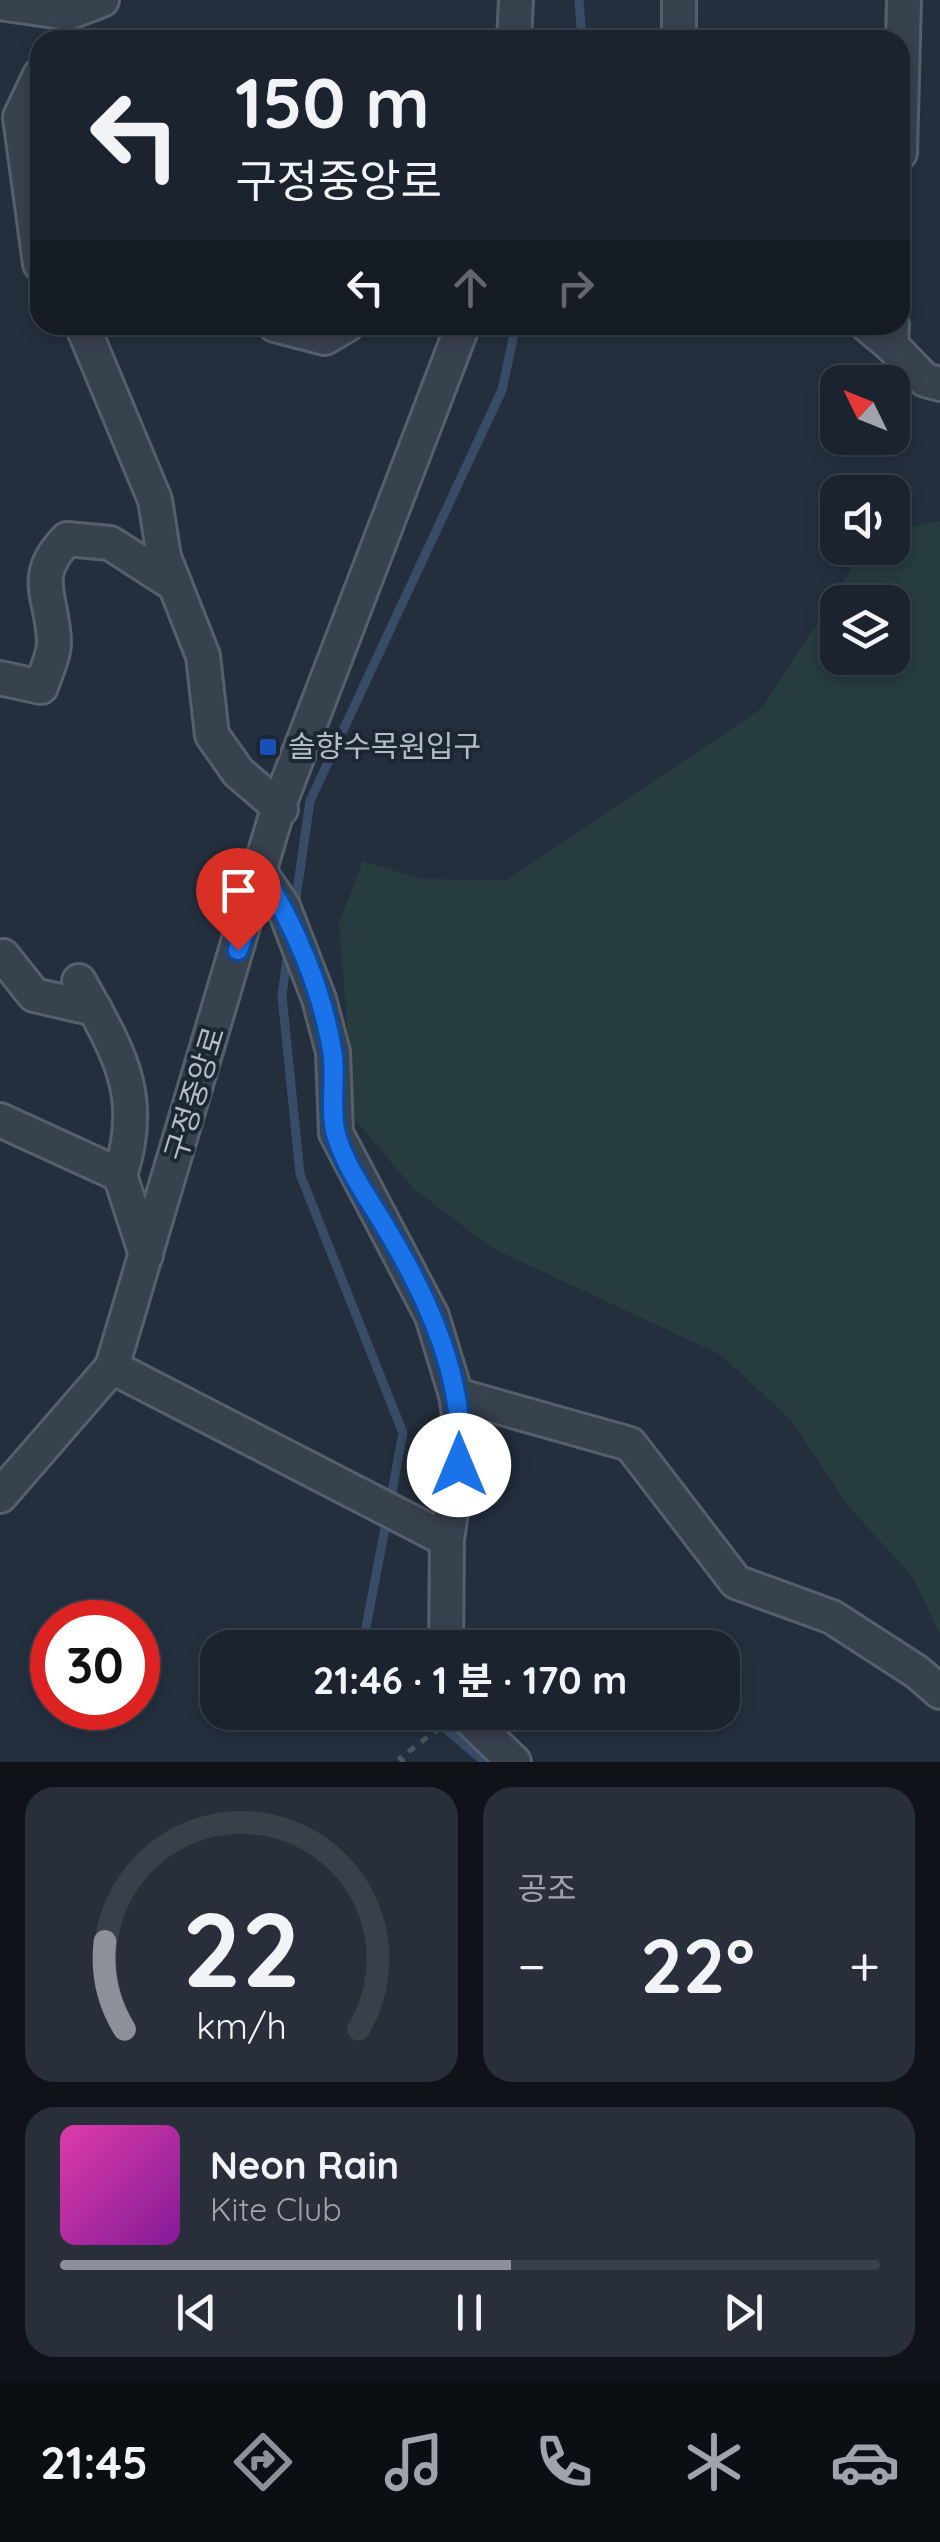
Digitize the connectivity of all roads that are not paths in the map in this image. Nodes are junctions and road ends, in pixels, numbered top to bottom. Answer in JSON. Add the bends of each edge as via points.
{"nodes":[{"id":1,"x":102,"y":0,"type":"edge"},
{"id":2,"x":516,"y":0,"type":"edge"},
{"id":3,"x":679,"y":0,"type":"edge"},
{"id":4,"x":904,"y":0,"type":"edge"},
{"id":5,"x":0,"y":3,"type":"edge"},
{"id":6,"x":50,"y":26,"type":"edge"},
{"id":7,"x":514,"y":30,"type":"edge"},
{"id":8,"x":679,"y":30,"type":"edge"},
{"id":9,"x":903,"y":30,"type":"edge"},
{"id":10,"x":30,"y":96,"type":"edge"},
{"id":11,"x":30,"y":190,"type":"edge"},
{"id":12,"x":86,"y":335,"type":"edge"},
{"id":13,"x":450,"y":335,"type":"edge"},
{"id":14,"x":886,"y":335,"type":"edge"},
{"id":15,"x":940,"y":384,"type":"edge"},
{"id":16,"x":175,"y":585,"type":"junction"},
{"id":17,"x":0,"y":678,"type":"edge"},
{"id":18,"x":281,"y":809,"type":"junction"},
{"id":19,"x":262,"y":874,"type":"junction"},
{"id":20,"x":2,"y":956,"type":"dead end"},
{"id":21,"x":0,"y":1120,"type":"edge"},
{"id":22,"x":120,"y":1174,"type":"junction"},
{"id":23,"x":146,"y":1255,"type":"junction"},
{"id":24,"x":112,"y":1367,"type":"junction"},
{"id":25,"x":456,"y":1395,"type":"junction"},
{"id":26,"x":0,"y":1496,"type":"edge"},
{"id":27,"x":435,"y":1536,"type":"junction"},
{"id":28,"x":444,"y":1630,"type":"edge"},
{"id":29,"x":940,"y":1692,"type":"edge"},
{"id":30,"x":475,"y":1730,"type":"edge"},
{"id":31,"x":514,"y":1762,"type":"edge"}],
"edges":[{"from":1,"to":6,"type":"street"},
{"from":2,"to":7,"type":"street"},
{"from":3,"to":8,"type":"street"},
{"from":4,"to":9,"type":"street"},
{"from":5,"to":6,"type":"street"},
{"from":10,"to":11,"type":"street","via":[[20,116]]},
{"from":12,"to":16,"type":"street","via":[[156,500]]},
{"from":13,"to":18,"type":"street","name":"구정중앙로"},
{"from":14,"to":15,"type":"street","via":[[925,380]]},
{"from":16,"to":17,"type":"street","via":[[110,543],[67,539],[48,558],[44,594],[54,643],[41,688]]},
{"from":16,"to":18,"type":"street","via":[[203,656],[212,736],[238,772]]},
{"from":18,"to":19,"type":"street","name":"구정중앙로"},
{"from":19,"to":23,"type":"street","name":"구정중앙로"},
{"from":19,"to":25,"type":"street","via":[[320,999],[333,1052],[336,1134],[432,1316]]},
{"from":20,"to":22,"type":"street","via":[[34,995],[87,995],[119,1052],[132,1100]]},
{"from":21,"to":22,"type":"street"},
{"from":22,"to":23,"type":"street"},
{"from":23,"to":24,"type":"street","name":"구정중앙로"},
{"from":24,"to":26,"type":"street","name":"구정중앙로"},
{"from":24,"to":27,"type":"street"},
{"from":25,"to":27,"type":"street","via":[[462,1435]]},
{"from":25,"to":29,"type":"street","via":[[630,1444],[736,1582],[832,1617]]},
{"from":27,"to":28,"type":"street"},
{"from":30,"to":31,"type":"street"}]}
